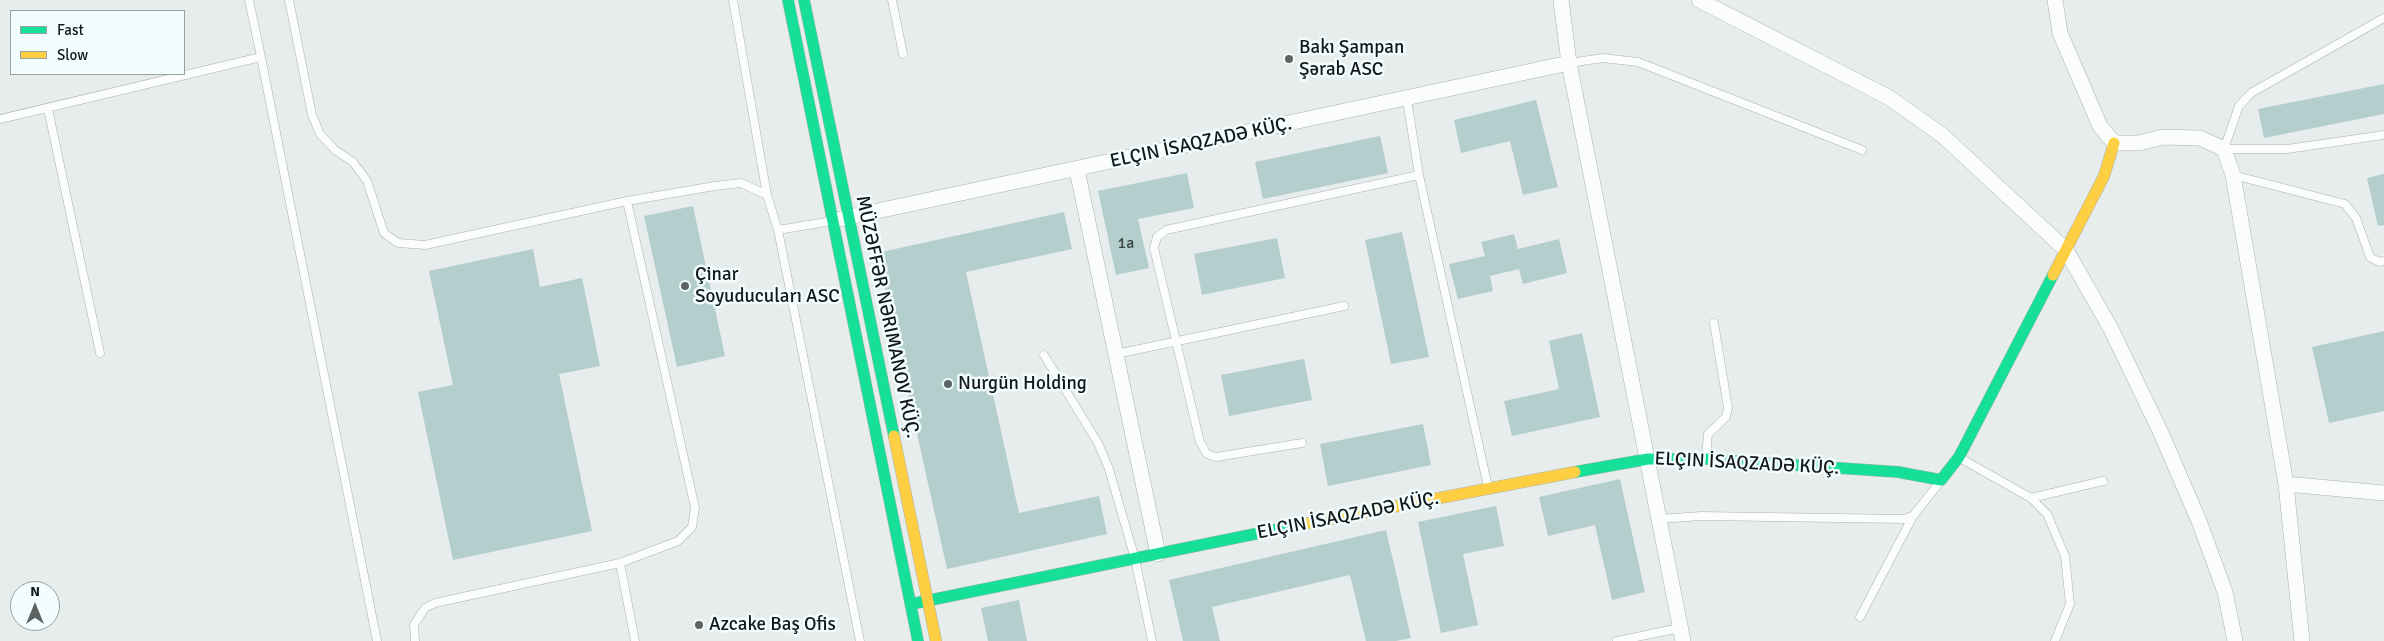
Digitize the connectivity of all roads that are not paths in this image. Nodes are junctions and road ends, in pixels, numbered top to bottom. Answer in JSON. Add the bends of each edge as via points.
{"nodes":[{"id":1,"x":249,"y":0,"type":"edge"},
{"id":2,"x":289,"y":0,"type":"edge"},
{"id":3,"x":733,"y":0,"type":"edge"},
{"id":4,"x":788,"y":0,"type":"edge"},
{"id":5,"x":804,"y":0,"type":"edge"},
{"id":6,"x":892,"y":0,"type":"edge"},
{"id":7,"x":1561,"y":0,"type":"edge"},
{"id":8,"x":1700,"y":0,"type":"edge"},
{"id":9,"x":2055,"y":0,"type":"edge"},
{"id":10,"x":2384,"y":18,"type":"edge"},
{"id":11,"x":903,"y":54,"type":"dead end"},
{"id":12,"x":260,"y":57,"type":"junction"},
{"id":13,"x":1570,"y":63,"type":"junction"},
{"id":14,"x":1407,"y":100,"type":"junction"},
{"id":15,"x":48,"y":109,"type":"junction"},
{"id":16,"x":0,"y":119,"type":"edge"},
{"id":17,"x":2384,"y":135,"type":"edge"},
{"id":18,"x":2114,"y":143,"type":"junction"},
{"id":19,"x":2224,"y":149,"type":"junction"},
{"id":20,"x":1862,"y":150,"type":"dead end"},
{"id":21,"x":1076,"y":170,"type":"junction"},
{"id":22,"x":1419,"y":175,"type":"junction"},
{"id":23,"x":2233,"y":175,"type":"junction"},
{"id":24,"x":767,"y":195,"type":"junction"},
{"id":25,"x":627,"y":201,"type":"junction"},
{"id":26,"x":850,"y":218,"type":"junction"},
{"id":27,"x":832,"y":221,"type":"junction"},
{"id":28,"x":778,"y":230,"type":"junction"},
{"id":29,"x":2066,"y":250,"type":"junction"},
{"id":30,"x":2384,"y":261,"type":"edge"},
{"id":31,"x":1344,"y":306,"type":"dead end"},
{"id":32,"x":1714,"y":324,"type":"dead end"},
{"id":33,"x":1177,"y":343,"type":"junction"},
{"id":34,"x":100,"y":353,"type":"dead end"},
{"id":35,"x":1116,"y":354,"type":"junction"},
{"id":36,"x":1044,"y":355,"type":"dead end"},
{"id":37,"x":1302,"y":443,"type":"dead end"},
{"id":38,"x":1959,"y":457,"type":"junction"},
{"id":39,"x":1648,"y":459,"type":"junction"},
{"id":40,"x":1706,"y":459,"type":"junction"},
{"id":41,"x":1941,"y":480,"type":"junction"},
{"id":42,"x":2103,"y":481,"type":"dead end"},
{"id":43,"x":2286,"y":484,"type":"junction"},
{"id":44,"x":1488,"y":487,"type":"junction"},
{"id":45,"x":2384,"y":493,"type":"edge"},
{"id":46,"x":2030,"y":498,"type":"junction"},
{"id":47,"x":1913,"y":516,"type":"junction"},
{"id":48,"x":1659,"y":519,"type":"junction"},
{"id":49,"x":1158,"y":554,"type":"junction"},
{"id":50,"x":1135,"y":559,"type":"junction"},
{"id":51,"x":620,"y":563,"type":"junction"},
{"id":52,"x":927,"y":600,"type":"junction"},
{"id":53,"x":910,"y":604,"type":"junction"},
{"id":54,"x":1860,"y":616,"type":"dead end"},
{"id":55,"x":1681,"y":635,"type":"edge"},
{"id":56,"x":377,"y":641,"type":"edge"},
{"id":57,"x":415,"y":641,"type":"edge"},
{"id":58,"x":635,"y":641,"type":"edge"},
{"id":59,"x":860,"y":641,"type":"edge"},
{"id":60,"x":918,"y":641,"type":"edge"},
{"id":61,"x":936,"y":641,"type":"edge"},
{"id":62,"x":1152,"y":641,"type":"edge"},
{"id":63,"x":1617,"y":641,"type":"edge"},
{"id":64,"x":2055,"y":641,"type":"edge"},
{"id":65,"x":2235,"y":641,"type":"edge"},
{"id":66,"x":2302,"y":641,"type":"edge"}],
"edges":[{"from":1,"to":12,"type":"lane"},
{"from":2,"to":25,"type":"lane","via":[[312,115],[320,134],[353,162],[366,181],[384,233],[398,243],[425,245]]},
{"from":3,"to":24,"type":"lane"},
{"from":4,"to":27,"type":"street"},
{"from":5,"to":26,"type":"street","name":"MÜZƏFFƏR NƏRIMANOV KÜÇ."},
{"from":6,"to":11,"type":"lane"},
{"from":7,"to":13,"type":"street"},
{"from":8,"to":29,"type":"street","via":[[1888,97],[1942,135]]},
{"from":9,"to":18,"type":"street","via":[[2060,34],[2100,126]]},
{"from":10,"to":19,"type":"lane","via":[[2251,93],[2239,106]]},
{"from":12,"to":15,"type":"lane"},
{"from":12,"to":56,"type":"lane"},
{"from":13,"to":14,"type":"street","name":"ELÇIN İSAQZADƏ KÜÇ."},
{"from":13,"to":20,"type":"lane","via":[[1604,58],[1638,62]]},
{"from":13,"to":39,"type":"street"},
{"from":14,"to":21,"type":"street","name":"ELÇIN İSAQZADƏ KÜÇ."},
{"from":14,"to":22,"type":"lane"},
{"from":15,"to":16,"type":"lane"},
{"from":15,"to":34,"type":"lane"},
{"from":17,"to":19,"type":"lane","via":[[2287,149]]},
{"from":18,"to":19,"type":"street","via":[[2139,144],[2163,137],[2200,138]]},
{"from":18,"to":29,"type":"street","via":[[2104,176]]},
{"from":19,"to":23,"type":"street"},
{"from":21,"to":26,"type":"street","name":"ELÇIN İSAQZADƏ KÜÇ."},
{"from":21,"to":35,"type":"street"},
{"from":22,"to":33,"type":"lane","via":[[1166,230],[1157,237],[1154,248]]},
{"from":22,"to":44,"type":"lane"},
{"from":23,"to":30,"type":"lane","via":[[2345,204],[2356,218],[2370,257]]},
{"from":23,"to":43,"type":"street"},
{"from":24,"to":25,"type":"lane","via":[[741,183]]},
{"from":24,"to":28,"type":"lane"},
{"from":25,"to":51,"type":"lane","via":[[695,508],[692,527],[678,541]]},
{"from":26,"to":27,"type":"street","name":"ELÇIN İSAQZADƏ KÜÇ."},
{"from":26,"to":52,"type":"street","name":"MÜZƏFFƏR NƏRIMANOV KÜÇ."},
{"from":27,"to":28,"type":"lane"},
{"from":27,"to":53,"type":"street"},
{"from":28,"to":59,"type":"lane"},
{"from":29,"to":38,"type":"street"},
{"from":29,"to":65,"type":"street","via":[[2111,329],[2199,521],[2225,592]]},
{"from":31,"to":33,"type":"lane"},
{"from":32,"to":40,"type":"lane","via":[[1728,408],[1726,417],[1708,434]]},
{"from":33,"to":35,"type":"lane"},
{"from":33,"to":37,"type":"lane","via":[[1200,442],[1208,454],[1216,457]]},
{"from":35,"to":49,"type":"street"},
{"from":36,"to":50,"type":"lane","via":[[1098,443],[1109,469]]},
{"from":38,"to":41,"type":"street"},
{"from":38,"to":46,"type":"lane"},
{"from":39,"to":40,"type":"street","name":"ELÇIN İSAQZADƏ KÜÇ."},
{"from":39,"to":44,"type":"street","name":"ELÇIN İSAQZADƏ KÜÇ."},
{"from":39,"to":48,"type":"street"},
{"from":40,"to":41,"type":"street","name":"ELÇIN İSAQZADƏ KÜÇ.","via":[[1898,472]]},
{"from":41,"to":47,"type":"lane"},
{"from":42,"to":46,"type":"lane"},
{"from":43,"to":45,"type":"street"},
{"from":43,"to":66,"type":"street"},
{"from":44,"to":49,"type":"street","name":"ELÇIN İSAQZADƏ KÜÇ."},
{"from":46,"to":64,"type":"lane","via":[[2047,514],[2065,556],[2070,604]]},
{"from":47,"to":48,"type":"lane","via":[[1896,520],[1711,516]]},
{"from":47,"to":54,"type":"lane"},
{"from":48,"to":55,"type":"street"},
{"from":49,"to":50,"type":"street","name":"ELÇIN İSAQZADƏ KÜÇ."},
{"from":50,"to":52,"type":"street","name":"ELÇIN İSAQZADƏ KÜÇ."},
{"from":50,"to":62,"type":"lane"},
{"from":51,"to":57,"type":"lane","via":[[435,604],[425,608],[414,625]]},
{"from":51,"to":58,"type":"lane"},
{"from":52,"to":53,"type":"street","name":"ELÇIN İSAQZADƏ KÜÇ."},
{"from":52,"to":61,"type":"street","name":"MÜZƏFFƏR NƏRIMANOV KÜÇ."},
{"from":53,"to":60,"type":"street"},
{"from":55,"to":63,"type":"lane"}]}
